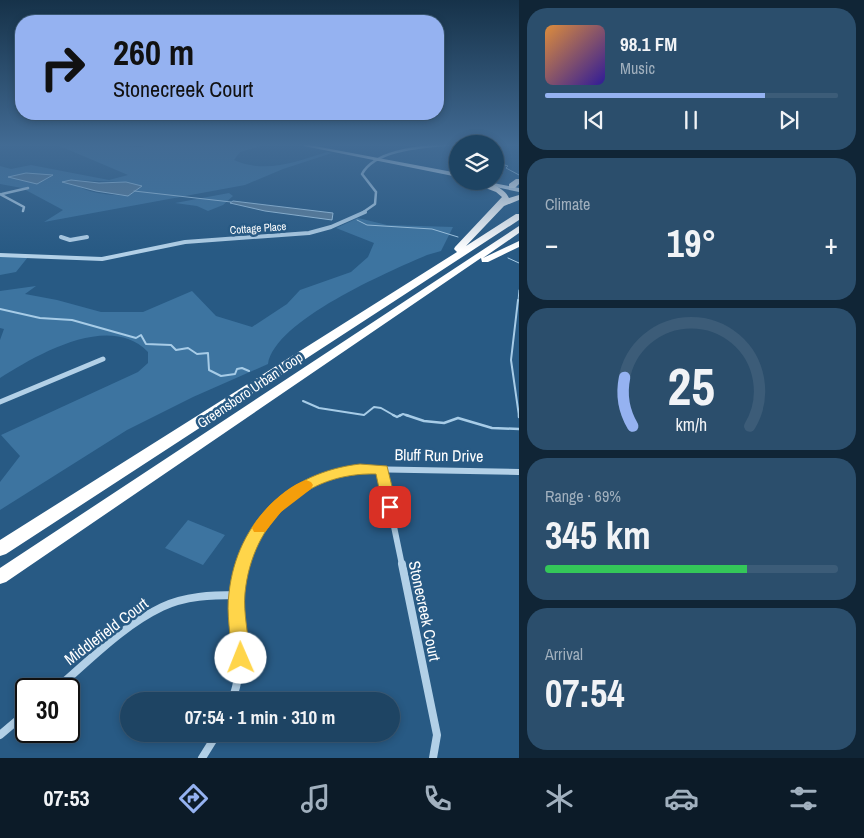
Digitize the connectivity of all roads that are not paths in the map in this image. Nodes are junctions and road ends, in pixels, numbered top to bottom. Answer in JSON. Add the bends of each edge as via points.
{"nodes":[{"id":1,"x":364,"y":179,"type":"edge"},
{"id":2,"x":519,"y":181,"type":"edge"},
{"id":3,"x":504,"y":185,"type":"edge"},
{"id":4,"x":504,"y":186,"type":"edge"},
{"id":5,"x":28,"y":188,"type":"dead end"},
{"id":6,"x":517,"y":188,"type":"edge"},
{"id":7,"x":498,"y":190,"type":"edge"},
{"id":8,"x":1,"y":194,"type":"edge"},
{"id":9,"x":519,"y":197,"type":"edge"},
{"id":10,"x":503,"y":203,"type":"junction"},
{"id":11,"x":23,"y":212,"type":"dead end"},
{"id":12,"x":519,"y":216,"type":"edge"},
{"id":13,"x":519,"y":229,"type":"edge"},
{"id":14,"x":61,"y":237,"type":"dead end"},
{"id":15,"x":87,"y":237,"type":"dead end"},
{"id":16,"x":519,"y":244,"type":"edge"},
{"id":17,"x":0,"y":254,"type":"edge"},
{"id":18,"x":433,"y":280,"type":"junction"},
{"id":19,"x":103,"y":358,"type":"dead end"},
{"id":20,"x":0,"y":402,"type":"edge"},
{"id":21,"x":382,"y":469,"type":"junction"},
{"id":22,"x":519,"y":472,"type":"edge"},
{"id":23,"x":0,"y":549,"type":"edge"},
{"id":24,"x":0,"y":577,"type":"edge"},
{"id":25,"x":237,"y":594,"type":"junction"},
{"id":26,"x":70,"y":678,"type":"edge"},
{"id":27,"x":235,"y":692,"type":"edge"},
{"id":28,"x":15,"y":722,"type":"edge"},
{"id":29,"x":0,"y":735,"type":"edge"},
{"id":30,"x":212,"y":742,"type":"edge"},
{"id":31,"x":202,"y":758,"type":"edge"},
{"id":32,"x":433,"y":758,"type":"edge"}],
"edges":[{"from":1,"to":17,"type":"street","name":"Cottage Place","via":[[376,192],[375,204],[361,214],[319,231],[185,242],[102,259]]},
{"from":2,"to":6,"type":"highway"},
{"from":3,"to":6,"type":"main road"},
{"from":4,"to":6,"type":"main road"},
{"from":5,"to":8,"type":"street"},
{"from":7,"to":10,"type":"highway","via":[[506,197]]},
{"from":8,"to":11,"type":"street","via":[[24,207]]},
{"from":9,"to":10,"type":"highway"},
{"from":10,"to":18,"type":"highway"},
{"from":12,"to":18,"type":"highway","name":"Greensboro Urban Loop"},
{"from":13,"to":18,"type":"highway","name":"Greensboro Urban Loop"},
{"from":14,"to":15,"type":"street","via":[[70,240]]},
{"from":16,"to":18,"type":"highway"},
{"from":18,"to":23,"type":"highway","name":"Greensboro Urban Loop"},
{"from":18,"to":24,"type":"highway","name":"Greensboro Urban Loop"},
{"from":19,"to":20,"type":"street"},
{"from":21,"to":22,"type":"street","name":"Bluff Run Drive"},
{"from":21,"to":25,"type":"street","name":"Bluff Run Drive","via":[[339,471],[317,478],[275,508],[258,530],[243,560]]},
{"from":21,"to":32,"type":"street","name":"Stonecreek Court","via":[[437,735]]},
{"from":25,"to":26,"type":"street","name":"Middlefield Court","via":[[202,596],[163,607],[141,620]]},
{"from":25,"to":27,"type":"street","name":"Bluff Run Drive","via":[[242,647],[241,669]]},
{"from":28,"to":29,"type":"street"},
{"from":30,"to":31,"type":"street"}]}
